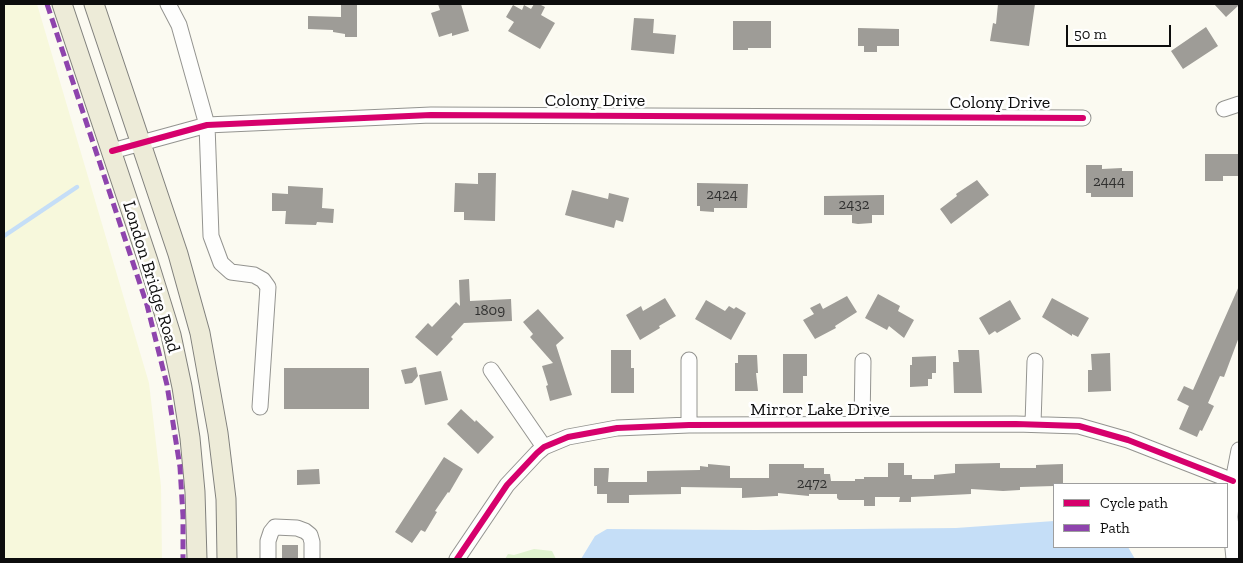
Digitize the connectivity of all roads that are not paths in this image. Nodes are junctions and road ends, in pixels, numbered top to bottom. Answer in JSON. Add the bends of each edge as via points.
{"nodes":[{"id":1,"x":62,"y":4,"type":"edge"},
{"id":2,"x":94,"y":4,"type":"edge"},
{"id":3,"x":168,"y":4,"type":"edge"},
{"id":4,"x":1239,"y":104,"type":"edge"},
{"id":5,"x":1224,"y":110,"type":"dead end"},
{"id":6,"x":1083,"y":118,"type":"dead end"},
{"id":7,"x":207,"y":125,"type":"junction"},
{"id":8,"x":141,"y":144,"type":"junction"},
{"id":9,"x":112,"y":151,"type":"junction"},
{"id":10,"x":690,"y":360,"type":"dead end"},
{"id":11,"x":863,"y":361,"type":"dead end"},
{"id":12,"x":1036,"y":361,"type":"dead end"},
{"id":13,"x":491,"y":370,"type":"dead end"},
{"id":14,"x":260,"y":407,"type":"dead end"},
{"id":15,"x":862,"y":424,"type":"junction"},
{"id":16,"x":1033,"y":424,"type":"junction"},
{"id":17,"x":689,"y":426,"type":"junction"},
{"id":18,"x":544,"y":447,"type":"junction"},
{"id":19,"x":1239,"y":450,"type":"edge"},
{"id":20,"x":1233,"y":481,"type":"junction"},
{"id":21,"x":197,"y":559,"type":"edge"},
{"id":22,"x":227,"y":559,"type":"edge"},
{"id":23,"x":268,"y":559,"type":"edge"},
{"id":24,"x":312,"y":559,"type":"edge"},
{"id":25,"x":457,"y":559,"type":"edge"},
{"id":26,"x":1234,"y":559,"type":"edge"}],
"edges":[{"from":1,"to":9,"type":"main road","name":"London Bridge Road"},
{"from":2,"to":8,"type":"main road","name":"London Bridge Road"},
{"from":3,"to":7,"type":"street","via":[[179,25]]},
{"from":4,"to":5,"type":"street"},
{"from":6,"to":7,"type":"street","name":"Colony Drive","via":[[431,115]]},
{"from":7,"to":8,"type":"street","name":"Colony Drive"},
{"from":7,"to":14,"type":"street","via":[[211,236],[216,252],[231,272],[254,275],[268,286]]},
{"from":8,"to":9,"type":"street","name":"Colony Drive"},
{"from":8,"to":22,"type":"main road","name":"London Bridge Road","via":[[200,332],[221,452]]},
{"from":9,"to":21,"type":"main road","name":"London Bridge Road","via":[[171,335],[182,387],[195,492]]},
{"from":10,"to":17,"type":"street"},
{"from":11,"to":15,"type":"street"},
{"from":12,"to":16,"type":"street"},
{"from":13,"to":18,"type":"street"},
{"from":15,"to":16,"type":"street","name":"Mirror Lake Drive"},
{"from":15,"to":17,"type":"street","name":"Mirror Lake Drive"},
{"from":16,"to":20,"type":"street","name":"Mirror Lake Drive","via":[[1079,426],[1128,440]]},
{"from":17,"to":18,"type":"street","name":"Mirror Lake Drive","via":[[617,428],[568,437]]},
{"from":18,"to":25,"type":"street","name":"Mirror Lake Drive","via":[[507,484]]},
{"from":19,"to":20,"type":"street"},
{"from":20,"to":26,"type":"street","via":[[1230,517]]},
{"from":23,"to":24,"type":"street","via":[[271,532],[275,528],[297,528],[310,535]]}]}
